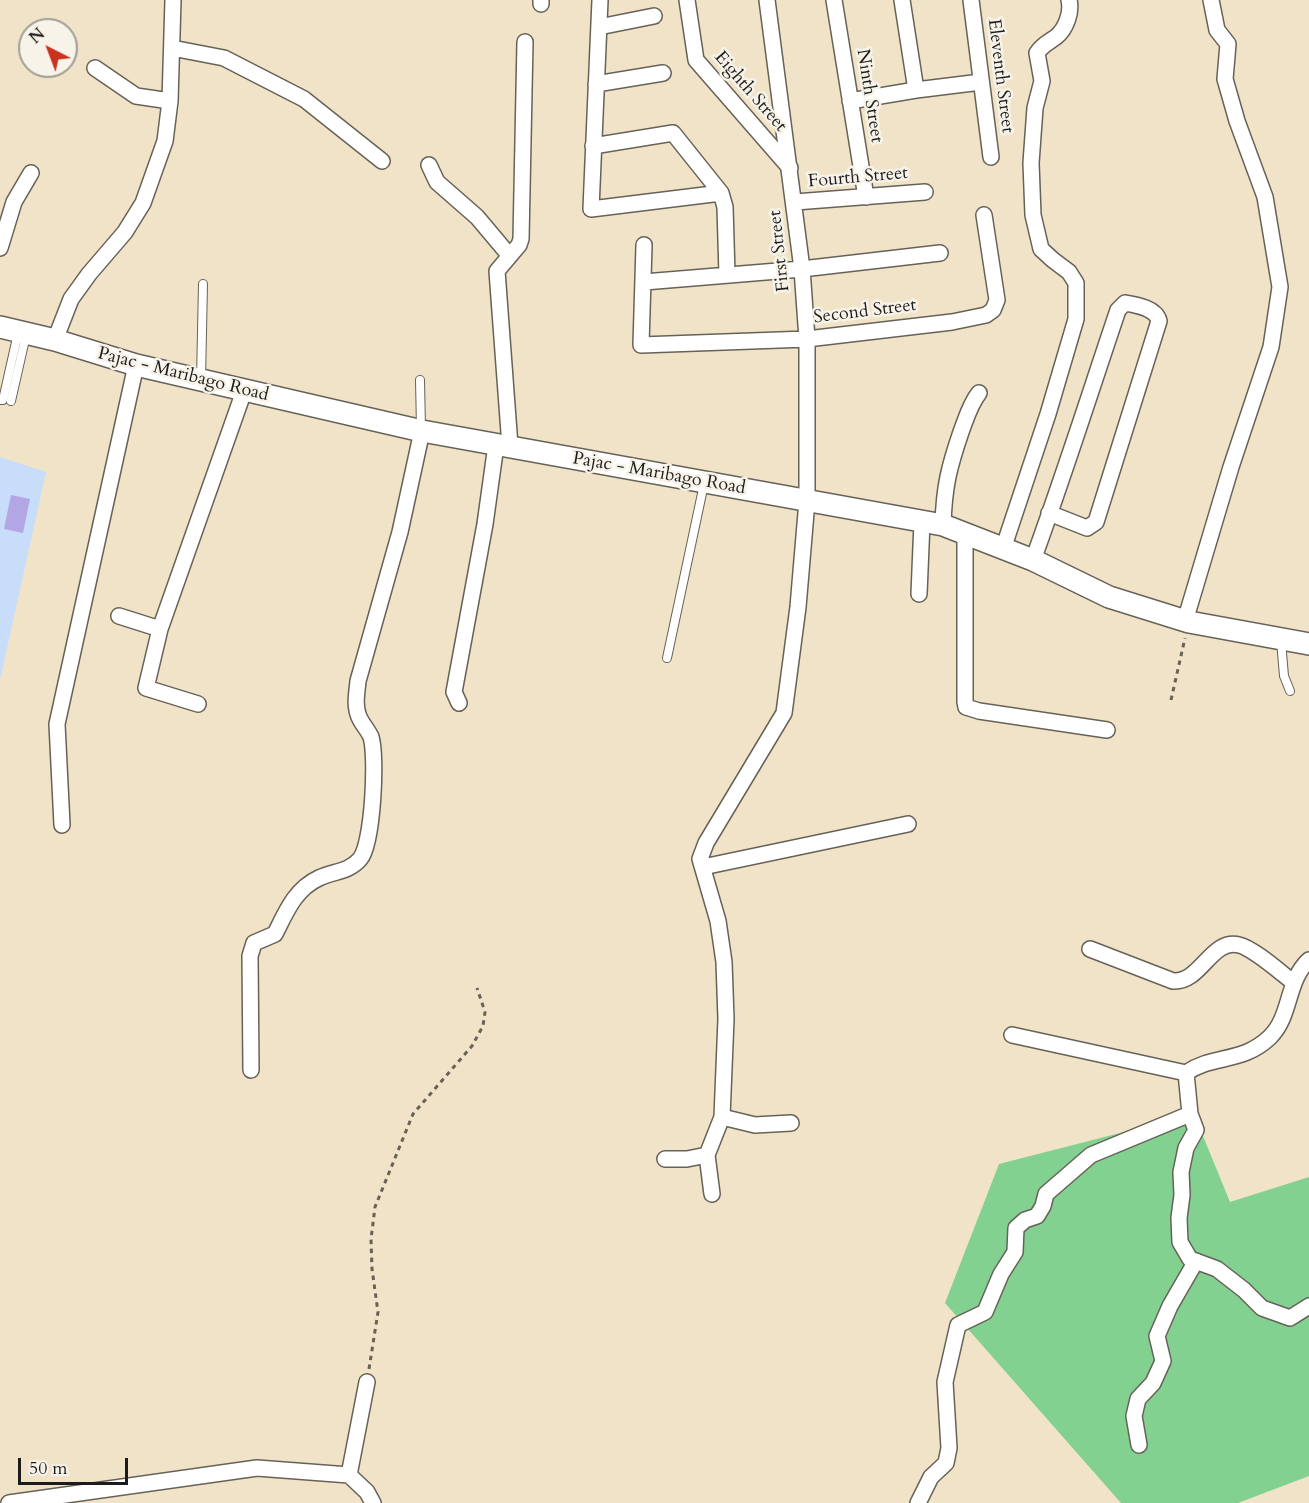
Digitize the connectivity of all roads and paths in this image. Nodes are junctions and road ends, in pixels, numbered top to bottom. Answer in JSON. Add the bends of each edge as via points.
{"nodes":[{"id":1,"x":173,"y":0,"type":"edge"},
{"id":2,"x":600,"y":0,"type":"edge"},
{"id":3,"x":705,"y":0,"type":"edge"},
{"id":4,"x":767,"y":0,"type":"edge"},
{"id":5,"x":834,"y":0,"type":"edge"},
{"id":6,"x":902,"y":0,"type":"edge"},
{"id":7,"x":971,"y":0,"type":"edge"},
{"id":8,"x":1069,"y":0,"type":"edge"},
{"id":9,"x":1211,"y":0,"type":"edge"},
{"id":10,"x":688,"y":2,"type":"edge"},
{"id":11,"x":654,"y":15,"type":"dead end"},
{"id":12,"x":599,"y":27,"type":"junction"},
{"id":13,"x":525,"y":42,"type":"dead end"},
{"id":14,"x":172,"y":48,"type":"junction"},
{"id":15,"x":95,"y":68,"type":"dead end"},
{"id":16,"x":663,"y":73,"type":"dead end"},
{"id":17,"x":981,"y":82,"type":"junction"},
{"id":18,"x":596,"y":84,"type":"junction"},
{"id":19,"x":916,"y":90,"type":"junction"},
{"id":20,"x":170,"y":101,"type":"junction"},
{"id":21,"x":850,"y":102,"type":"junction"},
{"id":22,"x":593,"y":146,"type":"junction"},
{"id":23,"x":991,"y":157,"type":"dead end"},
{"id":24,"x":382,"y":161,"type":"dead end"},
{"id":25,"x":429,"y":165,"type":"dead end"},
{"id":26,"x":790,"y":168,"type":"junction"},
{"id":27,"x":31,"y":173,"type":"dead end"},
{"id":28,"x":925,"y":192,"type":"dead end"},
{"id":29,"x":721,"y":193,"type":"junction"},
{"id":30,"x":866,"y":197,"type":"junction"},
{"id":31,"x":795,"y":202,"type":"junction"},
{"id":32,"x":984,"y":215,"type":"dead end"},
{"id":33,"x":644,"y":245,"type":"dead end"},
{"id":34,"x":0,"y":248,"type":"edge"},
{"id":35,"x":940,"y":254,"type":"dead end"},
{"id":36,"x":509,"y":255,"type":"junction"},
{"id":37,"x":802,"y":269,"type":"junction"},
{"id":38,"x":726,"y":275,"type":"junction"},
{"id":39,"x":644,"y":282,"type":"junction"},
{"id":40,"x":203,"y":284,"type":"dead end"},
{"id":41,"x":15,"y":330,"type":"edge"},
{"id":42,"x":807,"y":339,"type":"junction"},
{"id":43,"x":55,"y":340,"type":"junction"},
{"id":44,"x":136,"y":365,"type":"junction"},
{"id":45,"x":420,"y":380,"type":"dead end"},
{"id":46,"x":201,"y":381,"type":"junction"},
{"id":47,"x":244,"y":391,"type":"junction"},
{"id":48,"x":979,"y":393,"type":"dead end"},
{"id":49,"x":0,"y":400,"type":"edge"},
{"id":50,"x":11,"y":401,"type":"dead end"},
{"id":51,"x":422,"y":431,"type":"junction"},
{"id":52,"x":503,"y":445,"type":"junction"},
{"id":53,"x":704,"y":482,"type":"junction"},
{"id":54,"x":807,"y":501,"type":"junction"},
{"id":55,"x":1049,"y":513,"type":"junction"},
{"id":56,"x":932,"y":523,"type":"junction"},
{"id":57,"x":965,"y":534,"type":"junction"},
{"id":58,"x":1003,"y":549,"type":"junction"},
{"id":59,"x":1033,"y":560,"type":"junction"},
{"id":60,"x":919,"y":594,"type":"dead end"},
{"id":61,"x":119,"y":616,"type":"dead end"},
{"id":62,"x":1187,"y":621,"type":"junction"},
{"id":63,"x":160,"y":629,"type":"junction"},
{"id":64,"x":1281,"y":639,"type":"junction"},
{"id":65,"x":1309,"y":644,"type":"edge"},
{"id":66,"x":667,"y":658,"type":"dead end"},
{"id":67,"x":1290,"y":691,"type":"dead end"},
{"id":68,"x":1171,"y":700,"type":"dead end"},
{"id":69,"x":459,"y":703,"type":"dead end"},
{"id":70,"x":198,"y":704,"type":"dead end"},
{"id":71,"x":1107,"y":730,"type":"dead end"},
{"id":72,"x":908,"y":824,"type":"dead end"},
{"id":73,"x":62,"y":825,"type":"dead end"},
{"id":74,"x":703,"y":867,"type":"junction"},
{"id":75,"x":1090,"y":949,"type":"dead end"},
{"id":76,"x":1309,"y":960,"type":"edge"},
{"id":77,"x":1293,"y":982,"type":"junction"},
{"id":78,"x":477,"y":988,"type":"dead end"},
{"id":79,"x":1012,"y":1035,"type":"dead end"},
{"id":80,"x":251,"y":1070,"type":"dead end"},
{"id":81,"x":1186,"y":1073,"type":"junction"},
{"id":82,"x":1190,"y":1114,"type":"junction"},
{"id":83,"x":722,"y":1117,"type":"junction"},
{"id":84,"x":791,"y":1123,"type":"dead end"},
{"id":85,"x":706,"y":1155,"type":"junction"},
{"id":86,"x":665,"y":1159,"type":"dead end"},
{"id":87,"x":712,"y":1194,"type":"dead end"},
{"id":88,"x":1196,"y":1261,"type":"junction"},
{"id":89,"x":1309,"y":1306,"type":"edge"},
{"id":90,"x":367,"y":1382,"type":"joint"},
{"id":91,"x":1139,"y":1445,"type":"dead end"},
{"id":92,"x":349,"y":1475,"type":"junction"},
{"id":93,"x":9,"y":1503,"type":"edge"},
{"id":94,"x":373,"y":1503,"type":"edge"},
{"id":95,"x":918,"y":1503,"type":"edge"}],
"edges":[{"from":1,"to":14,"type":"street"},
{"from":2,"to":12,"type":"street"},
{"from":3,"to":10,"type":"street"},
{"from":4,"to":26,"type":"street","name":"First Street"},
{"from":5,"to":21,"type":"street","name":"Ninth Street"},
{"from":6,"to":19,"type":"street"},
{"from":7,"to":17,"type":"street","name":"Eleventh Street"},
{"from":8,"to":58,"type":"street","via":[[1071,7],[1064,27],[1037,53],[1042,81],[1035,108],[1031,163],[1033,215],[1041,249],[1069,272],[1076,283],[1076,319]]},
{"from":9,"to":62,"type":"street","via":[[1217,30],[1228,44],[1225,79],[1265,196],[1280,287],[1271,347],[1231,467]]},
{"from":10,"to":26,"type":"street","name":"Eighth Street","via":[[696,60]]},
{"from":11,"to":12,"type":"street"},
{"from":12,"to":18,"type":"street"},
{"from":13,"to":36,"type":"street","via":[[520,239]]},
{"from":14,"to":20,"type":"street"},
{"from":14,"to":24,"type":"street","via":[[224,58],[304,99]]},
{"from":15,"to":20,"type":"street","via":[[136,96]]},
{"from":16,"to":18,"type":"street"},
{"from":17,"to":19,"type":"street"},
{"from":17,"to":23,"type":"street","name":"Eleventh Street"},
{"from":18,"to":22,"type":"street"},
{"from":19,"to":21,"type":"street"},
{"from":20,"to":43,"type":"street","via":[[165,141],[143,203],[71,299]]},
{"from":21,"to":30,"type":"street","name":"Ninth Street"},
{"from":22,"to":29,"type":"street","via":[[673,133]]},
{"from":22,"to":29,"type":"street","via":[[591,209]]},
{"from":25,"to":36,"type":"street","via":[[437,182],[477,217]]},
{"from":26,"to":31,"type":"street","name":"First Street"},
{"from":27,"to":34,"type":"street","via":[[14,201]]},
{"from":28,"to":30,"type":"street","name":"Fourth Street"},
{"from":29,"to":38,"type":"street","via":[[726,207]]},
{"from":30,"to":31,"type":"street","name":"Fourth Street"},
{"from":31,"to":37,"type":"street","name":"First Street"},
{"from":32,"to":42,"type":"street","name":"Second Street","via":[[997,300],[986,315]]},
{"from":33,"to":39,"type":"street"},
{"from":35,"to":37,"type":"street"},
{"from":36,"to":52,"type":"street","via":[[497,271]]},
{"from":37,"to":38,"type":"street"},
{"from":37,"to":42,"type":"street","name":"First Street"},
{"from":38,"to":39,"type":"street"},
{"from":39,"to":42,"type":"street","name":"Second Street","via":[[641,345]]},
{"from":40,"to":46,"type":"lane"},
{"from":41,"to":43,"type":"street","name":"Pajac - Maribago Road"},
{"from":41,"to":49,"type":"lane"},
{"from":41,"to":50,"type":"lane"},
{"from":42,"to":54,"type":"street","name":"First Street"},
{"from":43,"to":44,"type":"street","name":"Pajac - Maribago Road"},
{"from":44,"to":46,"type":"street","name":"Pajac - Maribago Road"},
{"from":44,"to":73,"type":"street","via":[[57,724]]},
{"from":45,"to":51,"type":"lane"},
{"from":46,"to":47,"type":"street","name":"Pajac - Maribago Road"},
{"from":47,"to":51,"type":"street","name":"Pajac - Maribago Road"},
{"from":47,"to":63,"type":"street"},
{"from":48,"to":56,"type":"street","via":[[968,414]]},
{"from":51,"to":52,"type":"street","name":"Pajac - Maribago Road"},
{"from":51,"to":80,"type":"street","via":[[355,703],[371,737],[371,824],[362,857],[348,869],[318,878],[294,897],[275,934],[254,943],[250,956]]},
{"from":52,"to":53,"type":"street","name":"Pajac - Maribago Road"},
{"from":52,"to":69,"type":"street","via":[[454,692]]},
{"from":53,"to":54,"type":"street","name":"Pajac - Maribago Road"},
{"from":53,"to":66,"type":"lane"},
{"from":54,"to":56,"type":"street","name":"Pajac - Maribago Road"},
{"from":54,"to":74,"type":"street","name":"First Street","via":[[784,713],[706,843],[701,855]]},
{"from":55,"to":55,"type":"street","via":[[1118,310],[1125,303],[1154,311],[1159,321],[1096,522],[1087,528]]},
{"from":55,"to":59,"type":"street"},
{"from":56,"to":57,"type":"street","name":"Pajac - Maribago Road"},
{"from":56,"to":60,"type":"street"},
{"from":57,"to":58,"type":"street","name":"Pajac - Maribago Road"},
{"from":57,"to":71,"type":"street","via":[[966,707]]},
{"from":58,"to":59,"type":"street","name":"Pajac - Maribago Road"},
{"from":59,"to":62,"type":"street","name":"Pajac - Maribago Road","via":[[1109,597]]},
{"from":61,"to":63,"type":"street"},
{"from":62,"to":64,"type":"street","name":"Pajac - Maribago Road"},
{"from":62,"to":68,"type":"path"},
{"from":63,"to":70,"type":"street","via":[[146,688]]},
{"from":64,"to":65,"type":"street","name":"Pajac - Maribago Road"},
{"from":64,"to":67,"type":"lane","via":[[1284,676]]},
{"from":72,"to":74,"type":"street"},
{"from":74,"to":83,"type":"street","via":[[724,962]]},
{"from":75,"to":77,"type":"street","via":[[1178,981],[1190,977],[1222,947],[1237,944]]},
{"from":76,"to":77,"type":"street"},
{"from":77,"to":81,"type":"street","via":[[1285,1014],[1270,1036],[1242,1055],[1203,1064]]},
{"from":78,"to":90,"type":"path","via":[[485,1012],[483,1026],[472,1046],[413,1114],[375,1207],[370,1239],[378,1312]]},
{"from":79,"to":81,"type":"street"},
{"from":81,"to":82,"type":"street"},
{"from":82,"to":88,"type":"street","via":[[1196,1130],[1186,1148],[1181,1172],[1179,1218],[1180,1242],[1190,1259]]},
{"from":82,"to":95,"type":"street","via":[[1091,1155],[1046,1194],[1037,1216],[1016,1228],[1015,1252],[985,1312],[958,1324],[945,1383],[949,1448],[946,1463],[931,1477]]},
{"from":83,"to":84,"type":"street","via":[[755,1125]]},
{"from":83,"to":85,"type":"street"},
{"from":85,"to":86,"type":"street"},
{"from":85,"to":87,"type":"street"},
{"from":88,"to":89,"type":"street","via":[[1217,1269],[1262,1308],[1290,1318]]},
{"from":88,"to":91,"type":"street","via":[[1157,1336],[1162,1361],[1153,1383],[1138,1399],[1134,1416]]},
{"from":90,"to":92,"type":"street"},
{"from":92,"to":93,"type":"street","via":[[257,1468]]},
{"from":92,"to":94,"type":"street"}]}
